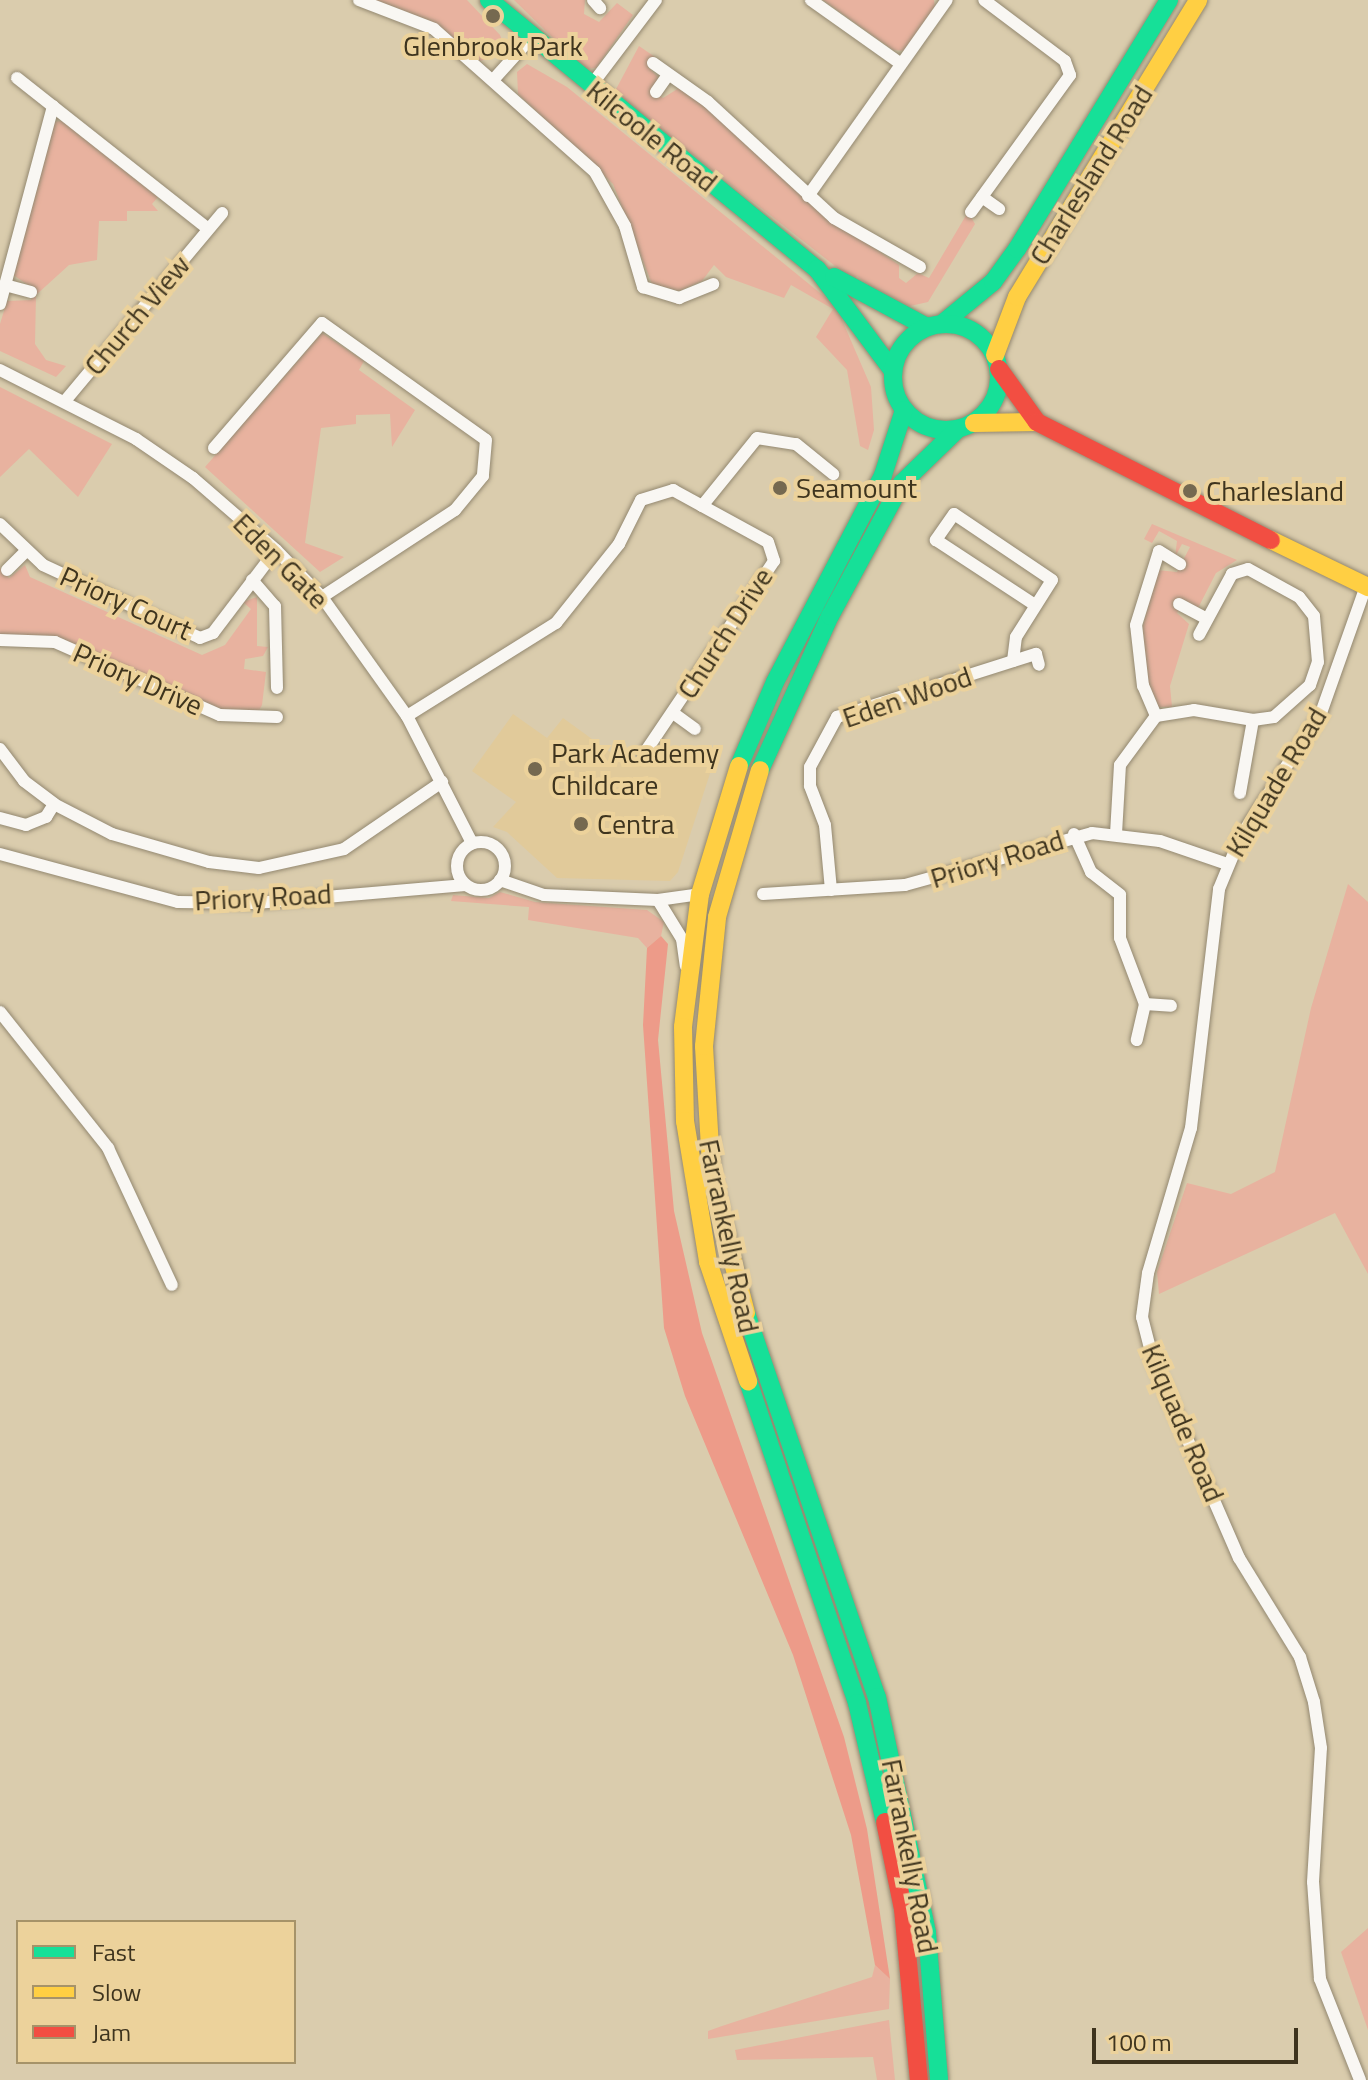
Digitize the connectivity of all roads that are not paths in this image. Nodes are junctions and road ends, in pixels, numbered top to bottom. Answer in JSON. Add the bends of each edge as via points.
{"nodes":[{"id":1,"x":359,"y":0,"type":"edge"},
{"id":2,"x":489,"y":0,"type":"edge"},
{"id":3,"x":656,"y":0,"type":"edge"},
{"id":4,"x":811,"y":0,"type":"edge"},
{"id":5,"x":947,"y":0,"type":"edge"},
{"id":6,"x":984,"y":0,"type":"edge"},
{"id":7,"x":1169,"y":0,"type":"edge"},
{"id":8,"x":1198,"y":0,"type":"edge"},
{"id":9,"x":530,"y":39,"type":"junction"},
{"id":10,"x":653,"y":63,"type":"dead end"},
{"id":11,"x":901,"y":64,"type":"junction"},
{"id":12,"x":667,"y":76,"type":"junction"},
{"id":13,"x":17,"y":78,"type":"dead end"},
{"id":14,"x":494,"y":79,"type":"junction"},
{"id":15,"x":590,"y":87,"type":"junction"},
{"id":16,"x":656,"y":92,"type":"dead end"},
{"id":17,"x":53,"y":106,"type":"junction"},
{"id":18,"x":808,"y":196,"type":"junction"},
{"id":19,"x":982,"y":197,"type":"junction"},
{"id":20,"x":999,"y":209,"type":"dead end"},
{"id":21,"x":971,"y":212,"type":"dead end"},
{"id":22,"x":222,"y":213,"type":"dead end"},
{"id":23,"x":208,"y":229,"type":"junction"},
{"id":24,"x":920,"y":267,"type":"dead end"},
{"id":25,"x":817,"y":269,"type":"junction"},
{"id":26,"x":713,"y":284,"type":"dead end"},
{"id":27,"x":5,"y":285,"type":"junction"},
{"id":28,"x":31,"y":292,"type":"dead end"},
{"id":29,"x":0,"y":304,"type":"edge"},
{"id":30,"x":935,"y":325,"type":"junction"},
{"id":31,"x":997,"y":362,"type":"junction"},
{"id":32,"x":0,"y":370,"type":"edge"},
{"id":33,"x":893,"y":371,"type":"junction"},
{"id":34,"x":65,"y":401,"type":"junction"},
{"id":35,"x":904,"y":410,"type":"junction"},
{"id":36,"x":1037,"y":422,"type":"junction"},
{"id":37,"x":966,"y":426,"type":"junction"},
{"id":38,"x":214,"y":448,"type":"dead end"},
{"id":39,"x":833,"y":474,"type":"dead end"},
{"id":40,"x":702,"y":506,"type":"junction"},
{"id":41,"x":0,"y":524,"type":"edge"},
{"id":42,"x":276,"y":550,"type":"junction"},
{"id":43,"x":26,"y":551,"type":"junction"},
{"id":44,"x":1180,"y":564,"type":"dead end"},
{"id":45,"x":7,"y":570,"type":"dead end"},
{"id":46,"x":252,"y":580,"type":"junction"},
{"id":47,"x":1367,"y":586,"type":"edge"},
{"id":48,"x":322,"y":597,"type":"junction"},
{"id":49,"x":1179,"y":604,"type":"dead end"},
{"id":50,"x":1035,"y":605,"type":"junction"},
{"id":51,"x":1207,"y":619,"type":"junction"},
{"id":52,"x":1199,"y":635,"type":"dead end"},
{"id":53,"x":0,"y":640,"type":"edge"},
{"id":54,"x":1013,"y":661,"type":"junction"},
{"id":55,"x":1039,"y":665,"type":"dead end"},
{"id":56,"x":277,"y":688,"type":"dead end"},
{"id":57,"x":673,"y":713,"type":"junction"},
{"id":58,"x":407,"y":716,"type":"junction"},
{"id":59,"x":1156,"y":716,"type":"junction"},
{"id":60,"x":277,"y":717,"type":"dead end"},
{"id":61,"x":1253,"y":720,"type":"junction"},
{"id":62,"x":695,"y":729,"type":"dead end"},
{"id":63,"x":0,"y":749,"type":"edge"},
{"id":64,"x":644,"y":754,"type":"dead end"},
{"id":65,"x":442,"y":782,"type":"junction"},
{"id":66,"x":1240,"y":793,"type":"dead end"},
{"id":67,"x":54,"y":804,"type":"junction"},
{"id":68,"x":0,"y":818,"type":"edge"},
{"id":69,"x":1074,"y":834,"type":"junction"},
{"id":70,"x":1116,"y":834,"type":"junction"},
{"id":71,"x":472,"y":843,"type":"junction"},
{"id":72,"x":0,"y":854,"type":"edge"},
{"id":73,"x":456,"y":864,"type":"junction"},
{"id":74,"x":1227,"y":864,"type":"junction"},
{"id":75,"x":500,"y":880,"type":"junction"},
{"id":76,"x":465,"y":885,"type":"junction"},
{"id":77,"x":437,"y":890,"type":"junction"},
{"id":78,"x":831,"y":890,"type":"junction"},
{"id":79,"x":700,"y":894,"type":"junction"},
{"id":80,"x":763,"y":894,"type":"dead end"},
{"id":81,"x":658,"y":900,"type":"junction"},
{"id":82,"x":686,"y":968,"type":"junction"},
{"id":83,"x":1145,"y":1004,"type":"junction"},
{"id":84,"x":1171,"y":1006,"type":"dead end"},
{"id":85,"x":0,"y":1012,"type":"edge"},
{"id":86,"x":1137,"y":1040,"type":"dead end"},
{"id":87,"x":172,"y":1285,"type":"dead end"},
{"id":88,"x":919,"y":2080,"type":"edge"},
{"id":89,"x":939,"y":2080,"type":"edge"},
{"id":90,"x":1360,"y":2080,"type":"edge"}],
"edges":[{"from":1,"to":14,"type":"street","via":[[434,29]]},
{"from":2,"to":9,"type":"main road","name":"Kilcoole Road"},
{"from":3,"to":15,"type":"street"},
{"from":4,"to":11,"type":"street"},
{"from":5,"to":11,"type":"street"},
{"from":6,"to":19,"type":"street","via":[[1065,61],[1070,75]]},
{"from":7,"to":30,"type":"main road","name":"Charlesland Road","via":[[1017,249],[993,282]]},
{"from":8,"to":31,"type":"main road","name":"Charlesland Road","via":[[1022,287]]},
{"from":9,"to":14,"type":"street"},
{"from":9,"to":15,"type":"main road","name":"Kilcoole Road"},
{"from":10,"to":12,"type":"street"},
{"from":11,"to":18,"type":"street"},
{"from":12,"to":16,"type":"street"},
{"from":12,"to":18,"type":"street","via":[[708,102]]},
{"from":13,"to":17,"type":"street","name":"Church View"},
{"from":14,"to":26,"type":"street","via":[[608,187],[643,287],[679,298]]},
{"from":15,"to":25,"type":"main road","name":"Kilcoole Road"},
{"from":17,"to":23,"type":"street","name":"Church View"},
{"from":17,"to":27,"type":"street"},
{"from":18,"to":24,"type":"street","via":[[834,218]]},
{"from":19,"to":20,"type":"street"},
{"from":19,"to":21,"type":"street"},
{"from":22,"to":23,"type":"street","name":"Church View"},
{"from":23,"to":34,"type":"street","name":"Church View"},
{"from":25,"to":30,"type":"main road"},
{"from":25,"to":33,"type":"main road"},
{"from":27,"to":28,"type":"street"},
{"from":27,"to":29,"type":"street"},
{"from":30,"to":31,"type":"main road","via":[[974,331]]},
{"from":30,"to":33,"type":"main road","via":[[904,344]]},
{"from":31,"to":36,"type":"main road"},
{"from":31,"to":37,"type":"main road","via":[[996,397]]},
{"from":32,"to":34,"type":"street","name":"Eden Gate"},
{"from":33,"to":35,"type":"main road"},
{"from":34,"to":42,"type":"street","name":"Eden Gate","via":[[193,478]]},
{"from":35,"to":37,"type":"main road","via":[[928,427]]},
{"from":35,"to":79,"type":"main road","name":"Farrankelly Road","via":[[883,475],[749,737]]},
{"from":36,"to":37,"type":"main road"},
{"from":36,"to":47,"type":"main road","via":[[1131,476]]},
{"from":37,"to":89,"type":"main road","name":"Farrankelly Road","via":[[902,483],[830,616],[752,787],[717,917],[704,1046],[712,1181],[729,1262],[877,1697],[896,1773],[927,1933]]},
{"from":38,"to":48,"type":"street","via":[[322,323],[486,440],[483,476],[455,510]]},
{"from":39,"to":40,"type":"street","via":[[796,444],[757,438]]},
{"from":40,"to":57,"type":"street","name":"Church Drive","via":[[768,542],[774,561]]},
{"from":40,"to":58,"type":"street","name":"Church Drive","via":[[673,490],[641,500],[619,544],[569,611]]},
{"from":41,"to":43,"type":"street","name":"Priory Court"},
{"from":42,"to":46,"type":"street","name":"Priory Court"},
{"from":42,"to":48,"type":"street","name":"Eden Gate"},
{"from":43,"to":45,"type":"street","name":"Priory Court"},
{"from":43,"to":46,"type":"street","name":"Priory Court","via":[[43,565],[200,638],[213,633]]},
{"from":44,"to":59,"type":"street","via":[[1159,551],[1136,625],[1143,686]]},
{"from":46,"to":56,"type":"street","via":[[275,606]]},
{"from":47,"to":74,"type":"street","name":"Kilquade Road","via":[[1321,713]]},
{"from":48,"to":58,"type":"street","name":"Eden Gate"},
{"from":49,"to":51,"type":"street"},
{"from":50,"to":50,"type":"street","via":[[936,540],[954,514],[1052,580]]},
{"from":50,"to":54,"type":"street","via":[[1016,637]]},
{"from":51,"to":52,"type":"street"},
{"from":51,"to":61,"type":"street","via":[[1232,574],[1248,569],[1299,597],[1314,616],[1320,638],[1310,685],[1274,717]]},
{"from":53,"to":60,"type":"street","name":"Priory Drive","via":[[55,642],[220,715]]},
{"from":54,"to":55,"type":"street","name":"Eden Wood","via":[[1036,654]]},
{"from":54,"to":78,"type":"street","name":"Eden Wood","via":[[851,711],[830,724],[810,767],[810,786],[825,825]]},
{"from":57,"to":62,"type":"street","name":"Church Drive"},
{"from":57,"to":64,"type":"street","name":"Church Drive"},
{"from":58,"to":65,"type":"street","name":"Eden Gate"},
{"from":59,"to":61,"type":"street","via":[[1194,710]]},
{"from":59,"to":70,"type":"street","via":[[1120,765]]},
{"from":61,"to":66,"type":"street"},
{"from":63,"to":67,"type":"street","via":[[24,781]]},
{"from":65,"to":67,"type":"street","via":[[344,849],[259,868],[154,848]]},
{"from":65,"to":71,"type":"street","name":"Eden Gate"},
{"from":67,"to":68,"type":"street","via":[[46,817],[26,825]]},
{"from":69,"to":70,"type":"street","name":"Priory Road"},
{"from":69,"to":78,"type":"street","name":"Priory Road","via":[[950,877]]},
{"from":69,"to":83,"type":"street","via":[[1091,872],[1120,895],[1120,938]]},
{"from":70,"to":74,"type":"street","name":"Priory Road","via":[[1160,841]]},
{"from":71,"to":73,"type":"street"},
{"from":71,"to":75,"type":"street","via":[[499,850],[505,864]]},
{"from":72,"to":77,"type":"street","name":"Priory Road","via":[[178,902]]},
{"from":73,"to":76,"type":"street"},
{"from":73,"to":77,"type":"street"},
{"from":74,"to":90,"type":"street","name":"Kilquade Road","via":[[1212,928],[1191,1128],[1148,1273],[1143,1326],[1239,1558],[1300,1657],[1314,1702],[1321,1748],[1313,1882],[1318,1969]]},
{"from":75,"to":76,"type":"street","via":[[487,889]]},
{"from":75,"to":81,"type":"street","via":[[544,895]]},
{"from":76,"to":77,"type":"street","name":"Priory Road"},
{"from":78,"to":80,"type":"street","name":"Priory Road"},
{"from":79,"to":81,"type":"street"},
{"from":79,"to":82,"type":"main road","name":"Farrankelly Road"},
{"from":81,"to":82,"type":"street","via":[[682,939]]},
{"from":82,"to":88,"type":"main road","name":"Farrankelly Road","via":[[685,1121],[708,1262],[857,1703],[903,1909]]},
{"from":83,"to":84,"type":"street"},
{"from":83,"to":86,"type":"street"},
{"from":85,"to":87,"type":"street","via":[[108,1148]]}]}
